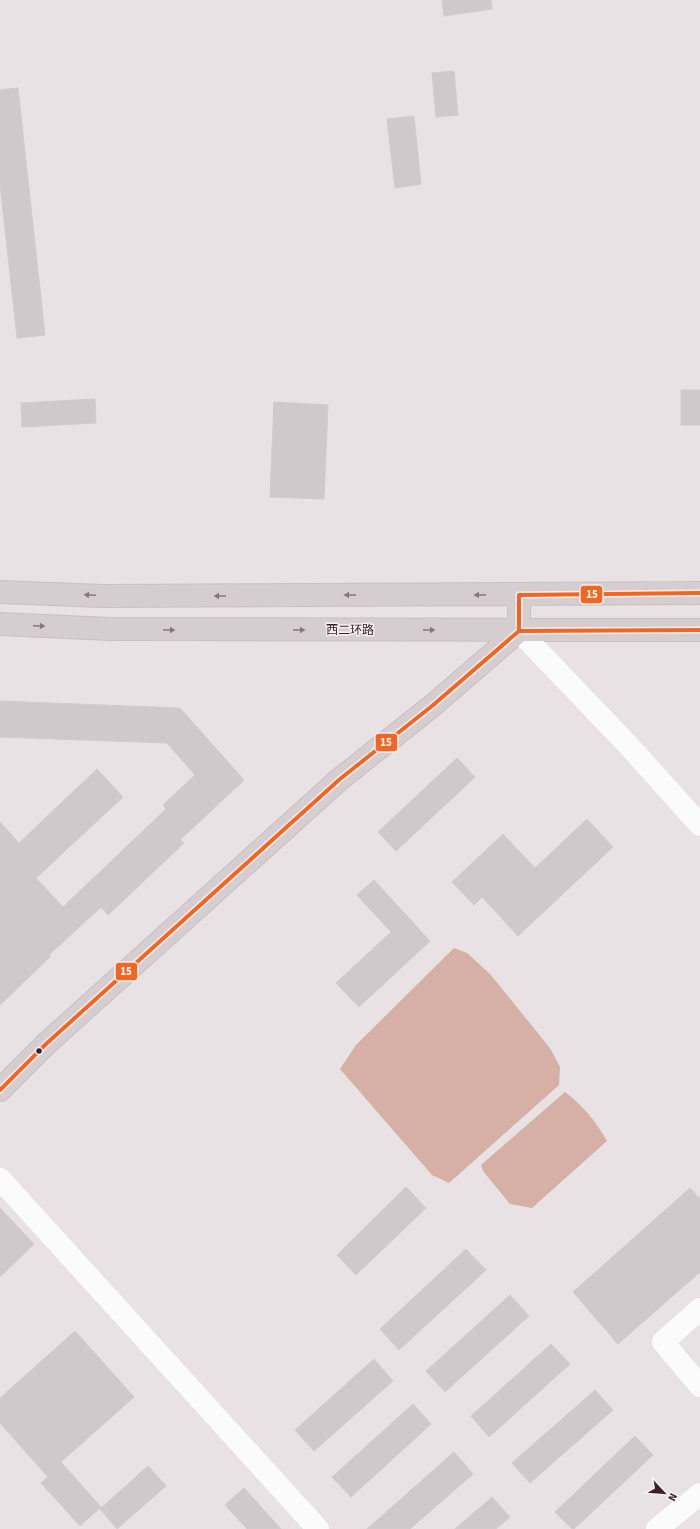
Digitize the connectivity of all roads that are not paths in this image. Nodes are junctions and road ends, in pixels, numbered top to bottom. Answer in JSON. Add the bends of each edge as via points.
{"nodes":[{"id":1,"x":0,"y":592,"type":"edge"},
{"id":2,"x":700,"y":592,"type":"edge"},
{"id":3,"x":519,"y":595,"type":"junction"},
{"id":4,"x":0,"y":624,"type":"edge"},
{"id":5,"x":700,"y":630,"type":"edge"},
{"id":6,"x":519,"y":631,"type":"junction"},
{"id":7,"x":700,"y":825,"type":"edge"},
{"id":8,"x":0,"y":1090,"type":"edge"},
{"id":9,"x":0,"y":1179,"type":"edge"},
{"id":10,"x":700,"y":1309,"type":"edge"},
{"id":11,"x":700,"y":1386,"type":"edge"},
{"id":12,"x":700,"y":1494,"type":"edge"},
{"id":13,"x":318,"y":1529,"type":"edge"},
{"id":14,"x":657,"y":1529,"type":"edge"}],
"edges":[{"from":3,"to":1,"type":"main road","one_way":true,"via":[[103,596]]},
{"from":2,"to":3,"type":"main road"},
{"from":3,"to":6,"type":"main road"},
{"from":4,"to":6,"type":"main road","name":"西二环路","one_way":true,"via":[[117,630]]},
{"from":5,"to":6,"type":"main road","name":"西二环路"},
{"from":6,"to":7,"type":"street"},
{"from":6,"to":8,"type":"main road","via":[[432,706],[340,779],[46,1044]]},
{"from":9,"to":13,"type":"street"},
{"from":10,"to":11,"type":"street","via":[[663,1342]]},
{"from":12,"to":14,"type":"street"}]}
